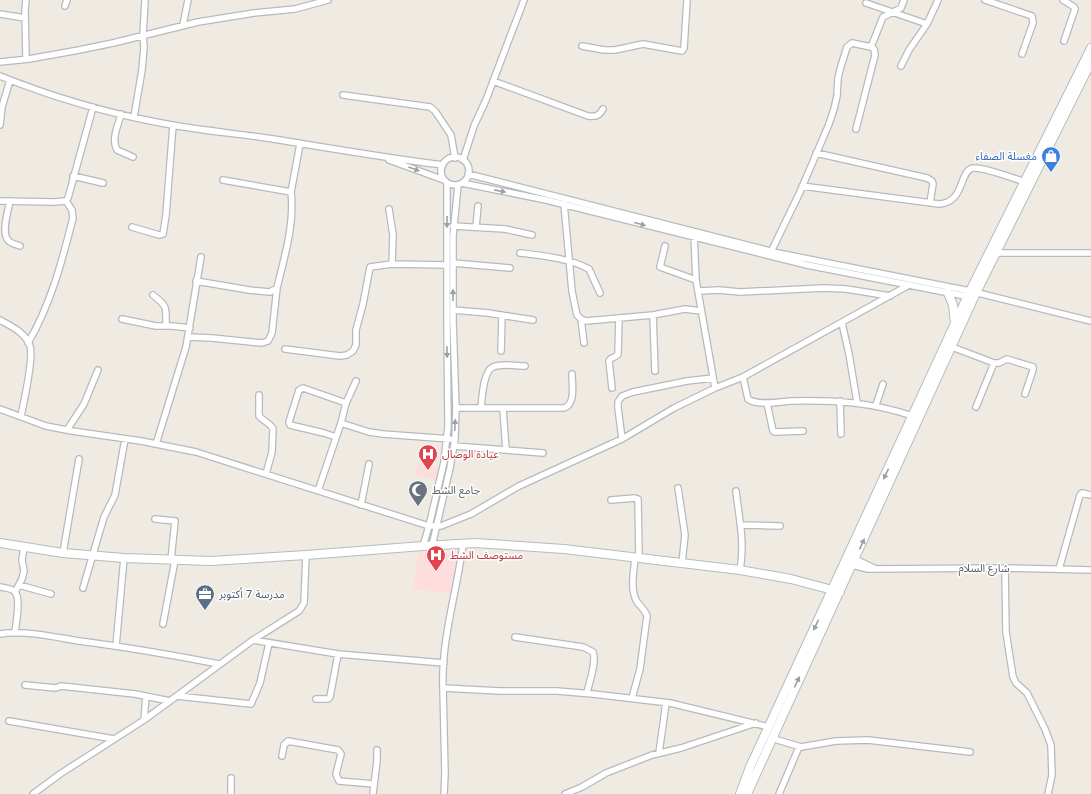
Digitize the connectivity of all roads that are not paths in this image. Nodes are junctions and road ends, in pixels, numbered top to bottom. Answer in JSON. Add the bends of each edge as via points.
{"nodes":[{"id":1,"x":26,"y":0,"type":"edge"},
{"id":2,"x":145,"y":0,"type":"edge"},
{"id":3,"x":188,"y":0,"type":"edge"},
{"id":4,"x":524,"y":0,"type":"edge"},
{"id":5,"x":687,"y":0,"type":"edge"},
{"id":6,"x":904,"y":0,"type":"edge"},
{"id":7,"x":938,"y":0,"type":"edge"},
{"id":8,"x":985,"y":0,"type":"edge"},
{"id":9,"x":1063,"y":0,"type":"edge"},
{"id":10,"x":324,"y":1,"type":"edge"},
{"id":11,"x":866,"y":4,"type":"dead end"},
{"id":12,"x":892,"y":13,"type":"junction"},
{"id":13,"x":0,"y":14,"type":"edge"},
{"id":14,"x":25,"y":18,"type":"junction"},
{"id":15,"x":927,"y":24,"type":"junction"},
{"id":16,"x":183,"y":25,"type":"junction"},
{"id":17,"x":143,"y":35,"type":"junction"},
{"id":18,"x":1064,"y":41,"type":"dead end"},
{"id":19,"x":582,"y":46,"type":"dead end"},
{"id":20,"x":871,"y":47,"type":"junction"},
{"id":21,"x":1091,"y":48,"type":"edge"},
{"id":22,"x":1022,"y":54,"type":"dead end"},
{"id":23,"x":26,"y":59,"type":"junction"},
{"id":24,"x":0,"y":62,"type":"edge"},
{"id":25,"x":1091,"y":62,"type":"edge"},
{"id":26,"x":901,"y":66,"type":"dead end"},
{"id":27,"x":0,"y":76,"type":"edge"},
{"id":28,"x":10,"y":80,"type":"junction"},
{"id":29,"x":493,"y":81,"type":"junction"},
{"id":30,"x":343,"y":95,"type":"dead end"},
{"id":31,"x":93,"y":107,"type":"junction"},
{"id":32,"x":603,"y":109,"type":"dead end"},
{"id":33,"x":121,"y":114,"type":"junction"},
{"id":34,"x":134,"y":117,"type":"junction"},
{"id":35,"x":0,"y":125,"type":"edge"},
{"id":36,"x":173,"y":125,"type":"junction"},
{"id":37,"x":856,"y":129,"type":"dead end"},
{"id":38,"x":300,"y":144,"type":"junction"},
{"id":39,"x":816,"y":153,"type":"junction"},
{"id":40,"x":133,"y":157,"type":"dead end"},
{"id":41,"x":383,"y":158,"type":"junction"},
{"id":42,"x":455,"y":158,"type":"junction"},
{"id":43,"x":463,"y":160,"type":"junction"},
{"id":44,"x":443,"y":165,"type":"junction"},
{"id":45,"x":468,"y":174,"type":"junction"},
{"id":46,"x":73,"y":176,"type":"junction"},
{"id":47,"x":223,"y":180,"type":"dead end"},
{"id":48,"x":446,"y":181,"type":"junction"},
{"id":49,"x":1025,"y":182,"type":"junction"},
{"id":50,"x":103,"y":183,"type":"dead end"},
{"id":51,"x":460,"y":184,"type":"junction"},
{"id":52,"x":802,"y":186,"type":"junction"},
{"id":53,"x":291,"y":192,"type":"junction"},
{"id":54,"x":0,"y":201,"type":"edge"},
{"id":55,"x":10,"y":201,"type":"junction"},
{"id":56,"x":66,"y":201,"type":"junction"},
{"id":57,"x":930,"y":203,"type":"junction"},
{"id":58,"x":564,"y":204,"type":"junction"},
{"id":59,"x":478,"y":206,"type":"dead end"},
{"id":60,"x":389,"y":209,"type":"dead end"},
{"id":61,"x":454,"y":226,"type":"junction"},
{"id":62,"x":476,"y":227,"type":"junction"},
{"id":63,"x":132,"y":228,"type":"dead end"},
{"id":64,"x":532,"y":234,"type":"dead end"},
{"id":65,"x":694,"y":235,"type":"junction"},
{"id":66,"x":20,"y":246,"type":"dead end"},
{"id":67,"x":665,"y":246,"type":"dead end"},
{"id":68,"x":771,"y":252,"type":"junction"},
{"id":69,"x":520,"y":253,"type":"dead end"},
{"id":70,"x":996,"y":253,"type":"junction"},
{"id":71,"x":1091,"y":253,"type":"edge"},
{"id":72,"x":201,"y":257,"type":"dead end"},
{"id":73,"x":569,"y":260,"type":"junction"},
{"id":74,"x":453,"y":263,"type":"junction"},
{"id":75,"x":392,"y":264,"type":"junction"},
{"id":76,"x":446,"y":265,"type":"junction"},
{"id":77,"x":510,"y":268,"type":"dead end"},
{"id":78,"x":696,"y":280,"type":"junction"},
{"id":79,"x":196,"y":281,"type":"junction"},
{"id":80,"x":909,"y":285,"type":"junction"},
{"id":81,"x":277,"y":288,"type":"junction"},
{"id":82,"x":698,"y":291,"type":"junction"},
{"id":83,"x":948,"y":292,"type":"junction"},
{"id":84,"x":600,"y":293,"type":"dead end"},
{"id":85,"x":153,"y":295,"type":"dead end"},
{"id":86,"x":974,"y":295,"type":"junction"},
{"id":87,"x":890,"y":296,"type":"junction"},
{"id":88,"x":453,"y":310,"type":"junction"},
{"id":89,"x":701,"y":311,"type":"junction"},
{"id":90,"x":502,"y":315,"type":"junction"},
{"id":91,"x":653,"y":315,"type":"junction"},
{"id":92,"x":619,"y":318,"type":"junction"},
{"id":93,"x":122,"y":319,"type":"dead end"},
{"id":94,"x":581,"y":319,"type":"junction"},
{"id":95,"x":0,"y":320,"type":"edge"},
{"id":96,"x":533,"y":320,"type":"dead end"},
{"id":97,"x":1091,"y":321,"type":"edge"},
{"id":98,"x":842,"y":323,"type":"junction"},
{"id":99,"x":955,"y":324,"type":"junction"},
{"id":100,"x":166,"y":326,"type":"junction"},
{"id":101,"x":190,"y":328,"type":"junction"},
{"id":102,"x":188,"y":337,"type":"junction"},
{"id":103,"x":584,"y":342,"type":"dead end"},
{"id":104,"x":28,"y":343,"type":"junction"},
{"id":105,"x":952,"y":347,"type":"junction"},
{"id":106,"x":285,"y":348,"type":"dead end"},
{"id":107,"x":501,"y":351,"type":"dead end"},
{"id":108,"x":994,"y":363,"type":"junction"},
{"id":109,"x":525,"y":366,"type":"dead end"},
{"id":110,"x":98,"y":370,"type":"dead end"},
{"id":111,"x":655,"y":371,"type":"dead end"},
{"id":112,"x":572,"y":374,"type":"dead end"},
{"id":113,"x":743,"y":377,"type":"junction"},
{"id":114,"x":713,"y":378,"type":"junction"},
{"id":115,"x":356,"y":381,"type":"dead end"},
{"id":116,"x":883,"y":384,"type":"dead end"},
{"id":117,"x":612,"y":388,"type":"dead end"},
{"id":118,"x":715,"y":388,"type":"junction"},
{"id":119,"x":1025,"y":394,"type":"dead end"},
{"id":120,"x":259,"y":395,"type":"dead end"},
{"id":121,"x":840,"y":401,"type":"junction"},
{"id":122,"x":857,"y":402,"type":"junction"},
{"id":123,"x":346,"y":403,"type":"junction"},
{"id":124,"x":767,"y":403,"type":"junction"},
{"id":125,"x":876,"y":405,"type":"junction"},
{"id":126,"x":976,"y":407,"type":"dead end"},
{"id":127,"x":456,"y":408,"type":"junction"},
{"id":128,"x":481,"y":408,"type":"junction"},
{"id":129,"x":503,"y":409,"type":"junction"},
{"id":130,"x":0,"y":410,"type":"edge"},
{"id":131,"x":21,"y":416,"type":"junction"},
{"id":132,"x":913,"y":416,"type":"junction"},
{"id":133,"x":341,"y":423,"type":"junction"},
{"id":134,"x":67,"y":430,"type":"junction"},
{"id":135,"x":804,"y":431,"type":"dead end"},
{"id":136,"x":841,"y":434,"type":"dead end"},
{"id":137,"x":336,"y":438,"type":"junction"},
{"id":138,"x":125,"y":439,"type":"junction"},
{"id":139,"x":448,"y":439,"type":"junction"},
{"id":140,"x":622,"y":439,"type":"junction"},
{"id":141,"x":455,"y":440,"type":"junction"},
{"id":142,"x":156,"y":444,"type":"junction"},
{"id":143,"x":454,"y":446,"type":"junction"},
{"id":144,"x":506,"y":450,"type":"junction"},
{"id":145,"x":543,"y":453,"type":"dead end"},
{"id":146,"x":79,"y":459,"type":"dead end"},
{"id":147,"x":369,"y":464,"type":"dead end"},
{"id":148,"x":266,"y":474,"type":"junction"},
{"id":149,"x":678,"y":488,"type":"dead end"},
{"id":150,"x":318,"y":490,"type":"junction"},
{"id":151,"x":736,"y":491,"type":"dead end"},
{"id":152,"x":1091,"y":495,"type":"edge"},
{"id":153,"x":436,"y":496,"type":"junction"},
{"id":154,"x":444,"y":497,"type":"junction"},
{"id":155,"x":611,"y":500,"type":"dead end"},
{"id":156,"x":361,"y":505,"type":"junction"},
{"id":157,"x":155,"y":519,"type":"dead end"},
{"id":158,"x":741,"y":524,"type":"junction"},
{"id":159,"x":429,"y":526,"type":"junction"},
{"id":160,"x":780,"y":526,"type":"dead end"},
{"id":161,"x":437,"y":527,"type":"junction"},
{"id":162,"x":0,"y":543,"type":"edge"},
{"id":163,"x":463,"y":544,"type":"junction"},
{"id":164,"x":24,"y":546,"type":"junction"},
{"id":165,"x":428,"y":546,"type":"junction"},
{"id":166,"x":63,"y":553,"type":"junction"},
{"id":167,"x":92,"y":555,"type":"junction"},
{"id":168,"x":306,"y":555,"type":"junction"},
{"id":169,"x":124,"y":558,"type":"junction"},
{"id":170,"x":637,"y":558,"type":"junction"},
{"id":171,"x":173,"y":560,"type":"junction"},
{"id":172,"x":850,"y":560,"type":"junction"},
{"id":173,"x":682,"y":563,"type":"junction"},
{"id":174,"x":1005,"y":568,"type":"junction"},
{"id":175,"x":1059,"y":569,"type":"junction"},
{"id":176,"x":740,"y":570,"type":"junction"},
{"id":177,"x":1091,"y":570,"type":"edge"},
{"id":178,"x":19,"y":585,"type":"junction"},
{"id":179,"x":0,"y":587,"type":"edge"},
{"id":180,"x":83,"y":588,"type":"dead end"},
{"id":181,"x":836,"y":591,"type":"junction"},
{"id":182,"x":15,"y":592,"type":"junction"},
{"id":183,"x":51,"y":594,"type":"dead end"},
{"id":184,"x":163,"y":624,"type":"dead end"},
{"id":185,"x":15,"y":632,"type":"junction"},
{"id":186,"x":0,"y":634,"type":"edge"},
{"id":187,"x":515,"y":637,"type":"dead end"},
{"id":188,"x":253,"y":640,"type":"junction"},
{"id":189,"x":269,"y":643,"type":"junction"},
{"id":190,"x":116,"y":646,"type":"junction"},
{"id":191,"x":338,"y":654,"type":"junction"},
{"id":192,"x":219,"y":664,"type":"junction"},
{"id":193,"x":444,"y":664,"type":"junction"},
{"id":194,"x":25,"y":685,"type":"dead end"},
{"id":195,"x":443,"y":688,"type":"junction"},
{"id":196,"x":587,"y":693,"type":"junction"},
{"id":197,"x":146,"y":696,"type":"junction"},
{"id":198,"x":177,"y":696,"type":"junction"},
{"id":199,"x":632,"y":698,"type":"junction"},
{"id":200,"x":316,"y":699,"type":"dead end"},
{"id":201,"x":170,"y":701,"type":"junction"},
{"id":202,"x":666,"y":703,"type":"junction"},
{"id":203,"x":144,"y":720,"type":"junction"},
{"id":204,"x":8,"y":721,"type":"dead end"},
{"id":205,"x":756,"y":723,"type":"junction"},
{"id":206,"x":769,"y":727,"type":"junction"},
{"id":207,"x":771,"y":738,"type":"junction"},
{"id":208,"x":114,"y":739,"type":"junction"},
{"id":209,"x":799,"y":747,"type":"junction"},
{"id":210,"x":377,"y":750,"type":"dead end"},
{"id":211,"x":970,"y":752,"type":"dead end"},
{"id":212,"x":659,"y":753,"type":"junction"},
{"id":213,"x":282,"y":756,"type":"dead end"},
{"id":214,"x":231,"y":778,"type":"dead end"},
{"id":215,"x":374,"y":784,"type":"junction"},
{"id":216,"x":33,"y":794,"type":"edge"},
{"id":217,"x":231,"y":794,"type":"edge"},
{"id":218,"x":373,"y":794,"type":"edge"},
{"id":219,"x":444,"y":794,"type":"edge"},
{"id":220,"x":565,"y":794,"type":"edge"},
{"id":221,"x":740,"y":794,"type":"edge"},
{"id":222,"x":747,"y":794,"type":"edge"},
{"id":223,"x":779,"y":794,"type":"edge"},
{"id":224,"x":1048,"y":794,"type":"edge"}],
"edges":[{"from":1,"to":14,"type":"street"},
{"from":2,"to":17,"type":"street"},
{"from":3,"to":16,"type":"street"},
{"from":4,"to":29,"type":"street"},
{"from":5,"to":19,"type":"street","via":[[682,51],[643,44],[615,50]]},
{"from":6,"to":12,"type":"street","via":[[901,8]]},
{"from":7,"to":15,"type":"street"},
{"from":8,"to":22,"type":"street","via":[[1032,16]]},
{"from":9,"to":18,"type":"street","via":[[1075,9]]},
{"from":10,"to":16,"type":"street","via":[[295,9]]},
{"from":11,"to":12,"type":"street"},
{"from":12,"to":15,"type":"street"},
{"from":12,"to":20,"type":"street","via":[[883,17]]},
{"from":13,"to":14,"type":"street"},
{"from":14,"to":23,"type":"street"},
{"from":15,"to":26,"type":"street"},
{"from":16,"to":17,"type":"street"},
{"from":17,"to":23,"type":"street"},
{"from":17,"to":34,"type":"street","via":[[142,70]]},
{"from":20,"to":37,"type":"street","via":[[875,55]]},
{"from":20,"to":39,"type":"street","via":[[852,43],[847,47],[838,78],[834,109]]},
{"from":21,"to":49,"type":"main road"},
{"from":23,"to":24,"type":"street"},
{"from":25,"to":70,"type":"main road"},
{"from":27,"to":28,"type":"street"},
{"from":28,"to":31,"type":"street"},
{"from":28,"to":35,"type":"street","via":[[2,106]]},
{"from":29,"to":32,"type":"street","via":[[588,116],[596,117]]},
{"from":29,"to":43,"type":"street"},
{"from":30,"to":42,"type":"street","via":[[430,107],[451,135]]},
{"from":31,"to":33,"type":"street"},
{"from":31,"to":46,"type":"street"},
{"from":33,"to":34,"type":"street"},
{"from":33,"to":40,"type":"street","via":[[114,145],[117,150]]},
{"from":34,"to":36,"type":"street"},
{"from":36,"to":38,"type":"street"},
{"from":36,"to":63,"type":"street","via":[[164,234]]},
{"from":38,"to":41,"type":"street"},
{"from":38,"to":53,"type":"street"},
{"from":39,"to":52,"type":"street"},
{"from":39,"to":57,"type":"street","via":[[927,178],[933,184]]},
{"from":41,"to":44,"type":"street"},
{"from":41,"to":48,"type":"street","one_way":true},
{"from":42,"to":43,"type":"street"},
{"from":42,"to":44,"type":"street"},
{"from":43,"to":45,"type":"street","via":[[468,166]]},
{"from":44,"to":48,"type":"street","via":[[441,173]]},
{"from":45,"to":51,"type":"street","via":[[465,181]]},
{"from":45,"to":65,"type":"street"},
{"from":46,"to":50,"type":"street"},
{"from":46,"to":56,"type":"street"},
{"from":47,"to":53,"type":"street"},
{"from":48,"to":51,"type":"street"},
{"from":48,"to":76,"type":"street","one_way":true},
{"from":49,"to":57,"type":"street","via":[[973,168],[954,199],[944,204]]},
{"from":49,"to":86,"type":"main road"},
{"from":51,"to":58,"type":"street","one_way":true},
{"from":51,"to":61,"type":"street"},
{"from":52,"to":57,"type":"street"},
{"from":52,"to":68,"type":"street"},
{"from":53,"to":81,"type":"street","via":[[293,204]]},
{"from":54,"to":55,"type":"street"},
{"from":55,"to":56,"type":"street"},
{"from":55,"to":66,"type":"street","via":[[6,237],[10,242]]},
{"from":56,"to":104,"type":"street","via":[[71,207],[73,218],[57,278]]},
{"from":58,"to":65,"type":"street","one_way":true},
{"from":58,"to":73,"type":"street"},
{"from":59,"to":62,"type":"street"},
{"from":60,"to":75,"type":"street","via":[[393,235]]},
{"from":61,"to":62,"type":"street"},
{"from":61,"to":74,"type":"street"},
{"from":62,"to":64,"type":"street"},
{"from":65,"to":68,"type":"street"},
{"from":65,"to":78,"type":"street"},
{"from":65,"to":80,"type":"street","via":[[806,265]]},
{"from":67,"to":78,"type":"street","via":[[660,267]]},
{"from":68,"to":86,"type":"street"},
{"from":69,"to":73,"type":"street"},
{"from":70,"to":71,"type":"street"},
{"from":70,"to":86,"type":"main road"},
{"from":72,"to":79,"type":"street"},
{"from":73,"to":84,"type":"street","via":[[589,269]]},
{"from":73,"to":94,"type":"street","via":[[576,315]]},
{"from":74,"to":77,"type":"street"},
{"from":88,"to":74,"type":"street","one_way":true},
{"from":75,"to":76,"type":"street"},
{"from":75,"to":106,"type":"street","via":[[370,267],[363,304],[357,320],[356,345],[353,351],[340,356]]},
{"from":76,"to":139,"type":"street","one_way":true},
{"from":78,"to":82,"type":"street"},
{"from":79,"to":81,"type":"street","via":[[270,292]]},
{"from":79,"to":101,"type":"street"},
{"from":80,"to":83,"type":"street"},
{"from":80,"to":87,"type":"street"},
{"from":81,"to":102,"type":"street","via":[[272,333],[268,341],[262,343]]},
{"from":82,"to":87,"type":"street","via":[[831,288]]},
{"from":82,"to":89,"type":"street"},
{"from":83,"to":86,"type":"street"},
{"from":83,"to":99,"type":"main road","via":[[953,305]]},
{"from":85,"to":100,"type":"street","via":[[166,307]]},
{"from":86,"to":97,"type":"street"},
{"from":86,"to":99,"type":"main road"},
{"from":86,"to":105,"type":"main road"},
{"from":87,"to":98,"type":"street"},
{"from":88,"to":90,"type":"street"},
{"from":88,"to":127,"type":"street"},
{"from":89,"to":91,"type":"street","via":[[685,310]]},
{"from":89,"to":114,"type":"street"},
{"from":90,"to":96,"type":"street"},
{"from":90,"to":107,"type":"street"},
{"from":91,"to":92,"type":"street"},
{"from":91,"to":111,"type":"street"},
{"from":92,"to":94,"type":"street","via":[[586,321]]},
{"from":92,"to":117,"type":"street","via":[[618,354],[608,361]]},
{"from":93,"to":100,"type":"street"},
{"from":94,"to":103,"type":"street"},
{"from":95,"to":104,"type":"street","via":[[17,330]]},
{"from":98,"to":113,"type":"street"},
{"from":98,"to":122,"type":"street"},
{"from":99,"to":132,"type":"main road"},
{"from":100,"to":101,"type":"street"},
{"from":101,"to":102,"type":"street"},
{"from":102,"to":142,"type":"street"},
{"from":104,"to":131,"type":"street","via":[[30,364]]},
{"from":105,"to":108,"type":"street"},
{"from":172,"to":105,"type":"main road","one_way":true},
{"from":108,"to":119,"type":"street","via":[[1007,359],[1033,367]]},
{"from":108,"to":126,"type":"street"},
{"from":109,"to":128,"type":"street","via":[[504,365],[489,369],[485,378]]},
{"from":110,"to":134,"type":"street","via":[[84,404]]},
{"from":112,"to":129,"type":"street","via":[[572,396],[568,406]]},
{"from":113,"to":118,"type":"street"},
{"from":113,"to":124,"type":"street","via":[[748,399],[752,402]]},
{"from":114,"to":118,"type":"street"},
{"from":114,"to":140,"type":"street","via":[[687,381],[622,396],[618,402]]},
{"from":115,"to":123,"type":"street"},
{"from":116,"to":125,"type":"street"},
{"from":118,"to":140,"type":"street","via":[[674,408]]},
{"from":120,"to":148,"type":"street","via":[[259,416],[273,429],[272,452]]},
{"from":121,"to":122,"type":"street"},
{"from":121,"to":124,"type":"street"},
{"from":121,"to":136,"type":"street"},
{"from":122,"to":125,"type":"street"},
{"from":123,"to":133,"type":"street"},
{"from":123,"to":137,"type":"street","via":[[303,388],[297,394],[290,425]]},
{"from":124,"to":135,"type":"street","via":[[773,431]]},
{"from":125,"to":132,"type":"street"},
{"from":127,"to":128,"type":"street"},
{"from":141,"to":127,"type":"street","one_way":true},
{"from":128,"to":129,"type":"street"},
{"from":129,"to":144,"type":"street"},
{"from":130,"to":131,"type":"street"},
{"from":131,"to":134,"type":"street","via":[[46,426]]},
{"from":132,"to":172,"type":"main road","one_way":true},
{"from":133,"to":137,"type":"street"},
{"from":133,"to":139,"type":"street","via":[[369,432]]},
{"from":134,"to":138,"type":"street"},
{"from":137,"to":150,"type":"street"},
{"from":138,"to":142,"type":"street"},
{"from":138,"to":167,"type":"street","via":[[115,495],[104,517]]},
{"from":139,"to":141,"type":"street"},
{"from":139,"to":153,"type":"street"},
{"from":140,"to":161,"type":"street","via":[[518,486],[470,514]]},
{"from":141,"to":143,"type":"street"},
{"from":142,"to":148,"type":"street","via":[[196,452]]},
{"from":143,"to":144,"type":"street"},
{"from":143,"to":154,"type":"street"},
{"from":144,"to":145,"type":"street"},
{"from":146,"to":166,"type":"street"},
{"from":147,"to":156,"type":"street"},
{"from":148,"to":150,"type":"street"},
{"from":149,"to":173,"type":"street","via":[[685,535]]},
{"from":150,"to":156,"type":"street"},
{"from":151,"to":158,"type":"street"},
{"from":152,"to":175,"type":"street","via":[[1080,495]]},
{"from":153,"to":154,"type":"street"},
{"from":153,"to":159,"type":"street"},
{"from":154,"to":161,"type":"street"},
{"from":155,"to":170,"type":"street","via":[[638,499]]},
{"from":156,"to":159,"type":"street"},
{"from":157,"to":171,"type":"street","via":[[175,521]]},
{"from":158,"to":160,"type":"street"},
{"from":158,"to":176,"type":"street"},
{"from":159,"to":161,"type":"street"},
{"from":159,"to":165,"type":"street"},
{"from":161,"to":165,"type":"street"},
{"from":162,"to":164,"type":"main road"},
{"from":163,"to":165,"type":"main road"},
{"from":163,"to":170,"type":"main road","via":[[564,549]]},
{"from":163,"to":193,"type":"street"},
{"from":164,"to":166,"type":"main road"},
{"from":164,"to":178,"type":"street","via":[[24,571]]},
{"from":165,"to":168,"type":"main road"},
{"from":166,"to":167,"type":"main road"},
{"from":167,"to":169,"type":"main road"},
{"from":167,"to":180,"type":"street"},
{"from":168,"to":171,"type":"main road","via":[[211,561]]},
{"from":168,"to":188,"type":"street","via":[[302,608]]},
{"from":169,"to":171,"type":"main road"},
{"from":169,"to":190,"type":"street"},
{"from":170,"to":173,"type":"main road"},
{"from":170,"to":199,"type":"street","via":[[634,592],[636,600],[647,616],[640,669]]},
{"from":171,"to":184,"type":"street"},
{"from":172,"to":174,"type":"street","name":"شارع السلام","via":[[864,569]]},
{"from":172,"to":181,"type":"main road"},
{"from":173,"to":176,"type":"main road"},
{"from":174,"to":175,"type":"street","name":"شارع السلام"},
{"from":174,"to":224,"type":"street","via":[[1006,632],[1013,677],[1027,693],[1051,745],[1052,775]]},
{"from":175,"to":177,"type":"street","name":"شارع السلام"},
{"from":176,"to":181,"type":"main road"},
{"from":178,"to":182,"type":"street"},
{"from":178,"to":183,"type":"street"},
{"from":179,"to":182,"type":"street"},
{"from":181,"to":206,"type":"main road","one_way":true},
{"from":207,"to":181,"type":"main road","one_way":true},
{"from":182,"to":185,"type":"street","via":[[18,601]]},
{"from":185,"to":186,"type":"street"},
{"from":185,"to":190,"type":"street"},
{"from":187,"to":196,"type":"street","via":[[583,648],[593,652],[594,662]]},
{"from":188,"to":189,"type":"street"},
{"from":188,"to":192,"type":"street"},
{"from":189,"to":191,"type":"street"},
{"from":189,"to":198,"type":"street","via":[[260,683],[251,704]]},
{"from":190,"to":192,"type":"street"},
{"from":191,"to":193,"type":"street"},
{"from":191,"to":200,"type":"street","via":[[330,697]]},
{"from":192,"to":198,"type":"street"},
{"from":193,"to":195,"type":"street"},
{"from":194,"to":197,"type":"street","via":[[56,688],[62,686]]},
{"from":195,"to":196,"type":"street"},
{"from":195,"to":219,"type":"street"},
{"from":196,"to":199,"type":"street"},
{"from":197,"to":201,"type":"street"},
{"from":197,"to":203,"type":"street"},
{"from":198,"to":201,"type":"street"},
{"from":199,"to":202,"type":"street"},
{"from":201,"to":203,"type":"street"},
{"from":202,"to":205,"type":"street"},
{"from":202,"to":212,"type":"street"},
{"from":203,"to":208,"type":"street"},
{"from":204,"to":208,"type":"street"},
{"from":205,"to":206,"type":"street"},
{"from":205,"to":212,"type":"street"},
{"from":206,"to":221,"type":"main road"},
{"from":207,"to":209,"type":"street"},
{"from":207,"to":222,"type":"main road"},
{"from":208,"to":216,"type":"street"},
{"from":209,"to":211,"type":"street","via":[[836,741],[868,740]]},
{"from":209,"to":223,"type":"street"},
{"from":210,"to":215,"type":"street"},
{"from":212,"to":220,"type":"street","via":[[606,773]]},
{"from":213,"to":215,"type":"street","via":[[286,741],[334,749],[341,754],[336,774],[338,781]]},
{"from":214,"to":217,"type":"street"},
{"from":215,"to":218,"type":"street"}]}
